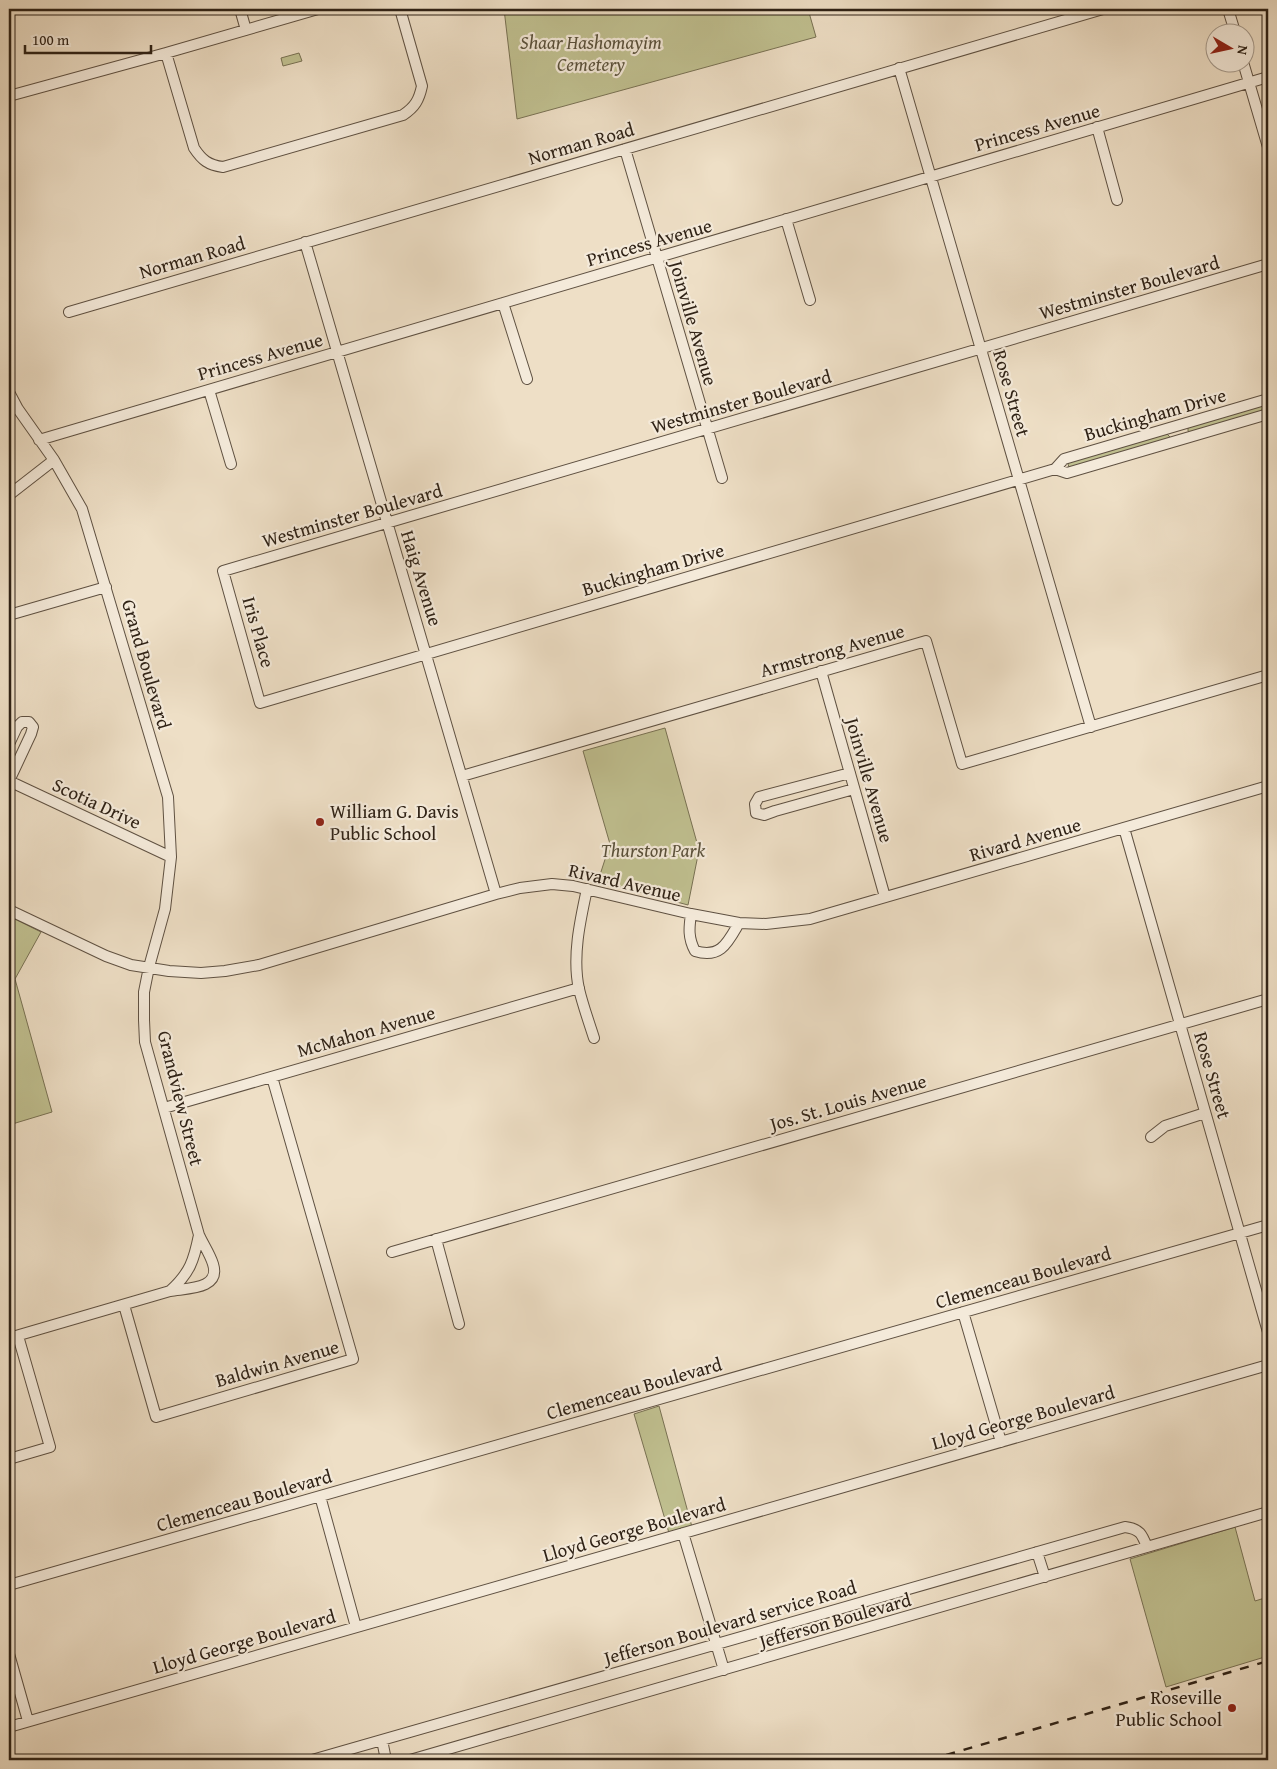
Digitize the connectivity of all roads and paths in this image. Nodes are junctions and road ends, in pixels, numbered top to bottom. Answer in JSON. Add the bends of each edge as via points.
{"nodes":[{"id":1,"x":240,"y":9,"type":"edge"},
{"id":2,"x":318,"y":9,"type":"edge"},
{"id":3,"x":400,"y":9,"type":"edge"},
{"id":4,"x":1103,"y":9,"type":"edge"},
{"id":5,"x":1228,"y":9,"type":"edge"},
{"id":6,"x":1232,"y":22,"type":"edge"},
{"id":7,"x":246,"y":30,"type":"junction"},
{"id":8,"x":166,"y":53,"type":"junction"},
{"id":9,"x":899,"y":68,"type":"junction"},
{"id":10,"x":1246,"y":72,"type":"edge"},
{"id":11,"x":1268,"y":77,"type":"edge"},
{"id":12,"x":1249,"y":82,"type":"junction"},
{"id":13,"x":9,"y":96,"type":"edge"},
{"id":14,"x":1097,"y":128,"type":"junction"},
{"id":15,"x":1268,"y":147,"type":"edge"},
{"id":16,"x":625,"y":149,"type":"junction"},
{"id":17,"x":930,"y":177,"type":"junction"},
{"id":18,"x":1117,"y":200,"type":"dead end"},
{"id":19,"x":786,"y":219,"type":"junction"},
{"id":20,"x":305,"y":242,"type":"junction"},
{"id":21,"x":657,"y":258,"type":"junction"},
{"id":22,"x":1268,"y":264,"type":"edge"},
{"id":23,"x":810,"y":300,"type":"dead end"},
{"id":24,"x":503,"y":303,"type":"junction"},
{"id":25,"x":69,"y":312,"type":"dead end"},
{"id":26,"x":981,"y":348,"type":"junction"},
{"id":27,"x":337,"y":352,"type":"junction"},
{"id":28,"x":527,"y":379,"type":"dead end"},
{"id":29,"x":210,"y":390,"type":"junction"},
{"id":30,"x":9,"y":392,"type":"edge"},
{"id":31,"x":1268,"y":399,"type":"edge"},
{"id":32,"x":1268,"y":414,"type":"edge"},
{"id":33,"x":707,"y":429,"type":"junction"},
{"id":34,"x":39,"y":440,"type":"junction"},
{"id":35,"x":54,"y":460,"type":"junction"},
{"id":36,"x":231,"y":464,"type":"dead end"},
{"id":37,"x":1055,"y":469,"type":"junction"},
{"id":38,"x":722,"y":478,"type":"dead end"},
{"id":39,"x":1019,"y":480,"type":"junction"},
{"id":40,"x":9,"y":495,"type":"edge"},
{"id":41,"x":387,"y":523,"type":"junction"},
{"id":42,"x":223,"y":571,"type":"joint"},
{"id":43,"x":106,"y":587,"type":"junction"},
{"id":44,"x":9,"y":615,"type":"edge"},
{"id":45,"x":427,"y":654,"type":"junction"},
{"id":46,"x":821,"y":672,"type":"junction"},
{"id":47,"x":1268,"y":675,"type":"edge"},
{"id":48,"x":260,"y":703,"type":"joint"},
{"id":49,"x":1091,"y":726,"type":"junction"},
{"id":50,"x":9,"y":744,"type":"edge"},
{"id":51,"x":850,"y":773,"type":"junction"},
{"id":52,"x":462,"y":776,"type":"junction"},
{"id":53,"x":9,"y":780,"type":"edge"},
{"id":54,"x":1268,"y":786,"type":"edge"},
{"id":55,"x":854,"y":789,"type":"junction"},
{"id":56,"x":1124,"y":828,"type":"junction"},
{"id":57,"x":170,"y":857,"type":"junction"},
{"id":58,"x":587,"y":889,"type":"junction"},
{"id":59,"x":496,"y":894,"type":"junction"},
{"id":60,"x":885,"y":897,"type":"junction"},
{"id":61,"x":9,"y":910,"type":"edge"},
{"id":62,"x":691,"y":914,"type":"junction"},
{"id":63,"x":739,"y":923,"type":"junction"},
{"id":64,"x":148,"y":967,"type":"junction"},
{"id":65,"x":579,"y":988,"type":"junction"},
{"id":66,"x":1268,"y":999,"type":"edge"},
{"id":67,"x":1180,"y":1025,"type":"junction"},
{"id":68,"x":594,"y":1038,"type":"dead end"},
{"id":69,"x":272,"y":1077,"type":"junction"},
{"id":70,"x":164,"y":1108,"type":"junction"},
{"id":71,"x":1205,"y":1113,"type":"junction"},
{"id":72,"x":1151,"y":1137,"type":"dead end"},
{"id":73,"x":1268,"y":1225,"type":"edge"},
{"id":74,"x":1239,"y":1233,"type":"junction"},
{"id":75,"x":199,"y":1235,"type":"junction"},
{"id":76,"x":436,"y":1239,"type":"junction"},
{"id":77,"x":392,"y":1252,"type":"dead end"},
{"id":78,"x":170,"y":1291,"type":"junction"},
{"id":79,"x":124,"y":1305,"type":"junction"},
{"id":80,"x":963,"y":1312,"type":"junction"},
{"id":81,"x":459,"y":1324,"type":"dead end"},
{"id":82,"x":1268,"y":1332,"type":"edge"},
{"id":83,"x":14,"y":1337,"type":"edge"},
{"id":84,"x":1268,"y":1365,"type":"edge"},
{"id":85,"x":1001,"y":1442,"type":"junction"},
{"id":86,"x":9,"y":1459,"type":"edge"},
{"id":87,"x":320,"y":1496,"type":"junction"},
{"id":88,"x":1268,"y":1512,"type":"edge"},
{"id":89,"x":684,"y":1533,"type":"junction"},
{"id":90,"x":1147,"y":1547,"type":"junction"},
{"id":91,"x":1037,"y":1552,"type":"junction"},
{"id":92,"x":1045,"y":1577,"type":"junction"},
{"id":93,"x":9,"y":1585,"type":"edge"},
{"id":94,"x":356,"y":1627,"type":"junction"},
{"id":95,"x":716,"y":1644,"type":"junction"},
{"id":96,"x":9,"y":1654,"type":"edge"},
{"id":97,"x":724,"y":1670,"type":"junction"},
{"id":98,"x":28,"y":1722,"type":"junction"},
{"id":99,"x":9,"y":1727,"type":"edge"},
{"id":100,"x":382,"y":1740,"type":"junction"},
{"id":101,"x":312,"y":1760,"type":"edge"},
{"id":102,"x":386,"y":1760,"type":"edge"},
{"id":103,"x":410,"y":1760,"type":"edge"}],
"edges":[{"from":1,"to":7,"type":"street"},
{"from":2,"to":7,"type":"street"},
{"from":3,"to":8,"type":"street","via":[[422,86],[413,108],[403,115],[223,167],[212,166],[202,160],[194,148]]},
{"from":4,"to":9,"type":"street","name":"Norman Road"},
{"from":5,"to":6,"type":"street"},
{"from":7,"to":8,"type":"street"},
{"from":8,"to":13,"type":"street"},
{"from":9,"to":16,"type":"street","name":"Norman Road"},
{"from":9,"to":17,"type":"street","name":"Rose Street"},
{"from":10,"to":12,"type":"street"},
{"from":11,"to":12,"type":"street","name":"Princess Avenue"},
{"from":12,"to":14,"type":"street","name":"Princess Avenue"},
{"from":12,"to":15,"type":"street"},
{"from":14,"to":17,"type":"street","name":"Princess Avenue"},
{"from":14,"to":18,"type":"street"},
{"from":16,"to":20,"type":"street","name":"Norman Road"},
{"from":16,"to":21,"type":"street","name":"Joinville Avenue"},
{"from":17,"to":19,"type":"street","name":"Princess Avenue"},
{"from":17,"to":26,"type":"street","name":"Rose Street"},
{"from":19,"to":21,"type":"street","name":"Princess Avenue"},
{"from":19,"to":23,"type":"street"},
{"from":20,"to":25,"type":"street","name":"Norman Road"},
{"from":20,"to":27,"type":"street","name":"Haig Avenue"},
{"from":21,"to":24,"type":"street","name":"Princess Avenue"},
{"from":21,"to":33,"type":"street","name":"Joinville Avenue"},
{"from":22,"to":26,"type":"street","name":"Westminster Boulevard"},
{"from":24,"to":27,"type":"street","name":"Princess Avenue"},
{"from":24,"to":28,"type":"street"},
{"from":26,"to":33,"type":"street","name":"Westminster Boulevard"},
{"from":26,"to":39,"type":"street","name":"Rose Street"},
{"from":27,"to":29,"type":"street","name":"Princess Avenue"},
{"from":27,"to":41,"type":"street","name":"Haig Avenue"},
{"from":29,"to":34,"type":"street","name":"Princess Avenue"},
{"from":29,"to":36,"type":"street"},
{"from":30,"to":34,"type":"street","name":"Grand Boulevard"},
{"from":31,"to":37,"type":"street","name":"Buckingham Drive","via":[[1064,458]]},
{"from":32,"to":37,"type":"street","name":"Buckingham Drive","via":[[1067,473]]},
{"from":33,"to":38,"type":"street","name":"Joinville Avenue"},
{"from":33,"to":41,"type":"street","name":"Westminster Boulevard"},
{"from":34,"to":35,"type":"street","name":"Grand Boulevard"},
{"from":35,"to":40,"type":"street"},
{"from":35,"to":43,"type":"street","name":"Grand Boulevard","via":[[82,509]]},
{"from":37,"to":39,"type":"street","name":"Buckingham Drive"},
{"from":39,"to":45,"type":"street","name":"Buckingham Drive"},
{"from":39,"to":49,"type":"street","name":"Rose Street"},
{"from":41,"to":42,"type":"street","name":"Westminster Boulevard"},
{"from":41,"to":45,"type":"street","name":"Haig Avenue"},
{"from":42,"to":48,"type":"street","name":"Iris Place"},
{"from":43,"to":44,"type":"street"},
{"from":43,"to":57,"type":"street","name":"Grand Boulevard","via":[[168,797]]},
{"from":45,"to":48,"type":"street","name":"Buckingham Drive"},
{"from":45,"to":52,"type":"street","name":"Haig Avenue"},
{"from":46,"to":49,"type":"street","name":"Armstrong Avenue","via":[[926,641],[962,764]]},
{"from":46,"to":51,"type":"street","name":"Joinville Avenue"},
{"from":46,"to":52,"type":"street","name":"Armstrong Avenue"},
{"from":47,"to":49,"type":"street","name":"Armstrong Avenue"},
{"from":50,"to":53,"type":"street","via":[[17,727],[22,722],[29,722],[33,727],[32,734]]},
{"from":51,"to":55,"type":"street","name":"Joinville Avenue"},
{"from":51,"to":55,"type":"street","via":[[759,797],[755,804],[756,813],[764,815]]},
{"from":52,"to":59,"type":"street","name":"Haig Avenue"},
{"from":53,"to":57,"type":"street","name":"Scotia Drive"},
{"from":54,"to":56,"type":"street","name":"Rivard Avenue"},
{"from":55,"to":60,"type":"street","name":"Joinville Avenue"},
{"from":56,"to":60,"type":"street","name":"Rivard Avenue"},
{"from":56,"to":67,"type":"street","name":"Rose Street"},
{"from":57,"to":64,"type":"street","name":"Grand Boulevard","via":[[165,909]]},
{"from":58,"to":59,"type":"street","name":"Rivard Avenue","via":[[552,884]]},
{"from":58,"to":62,"type":"street","name":"Rivard Avenue"},
{"from":58,"to":65,"type":"street","via":[[577,946]]},
{"from":59,"to":64,"type":"street","name":"Rivard Avenue","via":[[259,965],[201,973]]},
{"from":60,"to":63,"type":"street","name":"Rivard Avenue","via":[[810,919],[766,924]]},
{"from":61,"to":64,"type":"street","name":"Rivard Avenue","via":[[106,956]]},
{"from":62,"to":63,"type":"street","name":"Rivard Avenue"},
{"from":62,"to":63,"type":"street","via":[[690,941],[695,950],[705,954],[725,946]]},
{"from":64,"to":70,"type":"street","name":"Grandview Street","via":[[144,992],[145,1042]]},
{"from":65,"to":68,"type":"street"},
{"from":65,"to":69,"type":"street","name":"McMahon Avenue"},
{"from":66,"to":67,"type":"street","name":"Jos. St. Louis Avenue"},
{"from":67,"to":71,"type":"street","name":"Rose Street"},
{"from":67,"to":76,"type":"street","name":"Jos. St. Louis Avenue"},
{"from":69,"to":70,"type":"street","name":"McMahon Avenue"},
{"from":69,"to":79,"type":"street","name":"Baldwin Avenue","via":[[353,1359],[156,1417]]},
{"from":70,"to":75,"type":"street","name":"Grandview Street"},
{"from":71,"to":72,"type":"street","via":[[1165,1126]]},
{"from":71,"to":74,"type":"street","name":"Rose Street"},
{"from":73,"to":74,"type":"street","name":"Clemenceau Boulevard"},
{"from":74,"to":80,"type":"street","name":"Clemenceau Boulevard"},
{"from":74,"to":82,"type":"street","name":"Rose Street"},
{"from":75,"to":78,"type":"street","name":"Grandview Street","via":[[190,1268]]},
{"from":75,"to":78,"type":"street","name":"Grandview Street","via":[[213,1264],[214,1275],[209,1283]]},
{"from":76,"to":77,"type":"street","name":"Jos. St. Louis Avenue"},
{"from":76,"to":81,"type":"street"},
{"from":78,"to":79,"type":"street","name":"Grandview Street"},
{"from":79,"to":83,"type":"street","name":"Grandview Street"},
{"from":80,"to":85,"type":"street"},
{"from":80,"to":87,"type":"street","name":"Clemenceau Boulevard"},
{"from":83,"to":86,"type":"street","via":[[50,1447]]},
{"from":84,"to":85,"type":"street","name":"Lloyd George Boulevard"},
{"from":85,"to":89,"type":"street","name":"Lloyd George Boulevard"},
{"from":87,"to":93,"type":"street","name":"Clemenceau Boulevard"},
{"from":87,"to":94,"type":"street"},
{"from":88,"to":90,"type":"street","name":"Jefferson Boulevard"},
{"from":89,"to":94,"type":"street","name":"Lloyd George Boulevard"},
{"from":89,"to":95,"type":"street"},
{"from":90,"to":91,"type":"street","name":"Jefferson Boulevard service Road","via":[[1135,1528],[1125,1527]]},
{"from":90,"to":92,"type":"street","name":"Jefferson Boulevard"},
{"from":91,"to":92,"type":"street"},
{"from":91,"to":95,"type":"street","name":"Jefferson Boulevard service Road"},
{"from":92,"to":97,"type":"street","name":"Jefferson Boulevard"},
{"from":94,"to":98,"type":"street","name":"Lloyd George Boulevard"},
{"from":95,"to":97,"type":"street"},
{"from":95,"to":100,"type":"street","name":"Jefferson Boulevard service Road"},
{"from":96,"to":98,"type":"street"},
{"from":97,"to":103,"type":"street","name":"Jefferson Boulevard"},
{"from":98,"to":99,"type":"street","name":"Lloyd George Boulevard"},
{"from":100,"to":101,"type":"street","name":"Jefferson Boulevard service Road"},
{"from":100,"to":102,"type":"street"}]}
